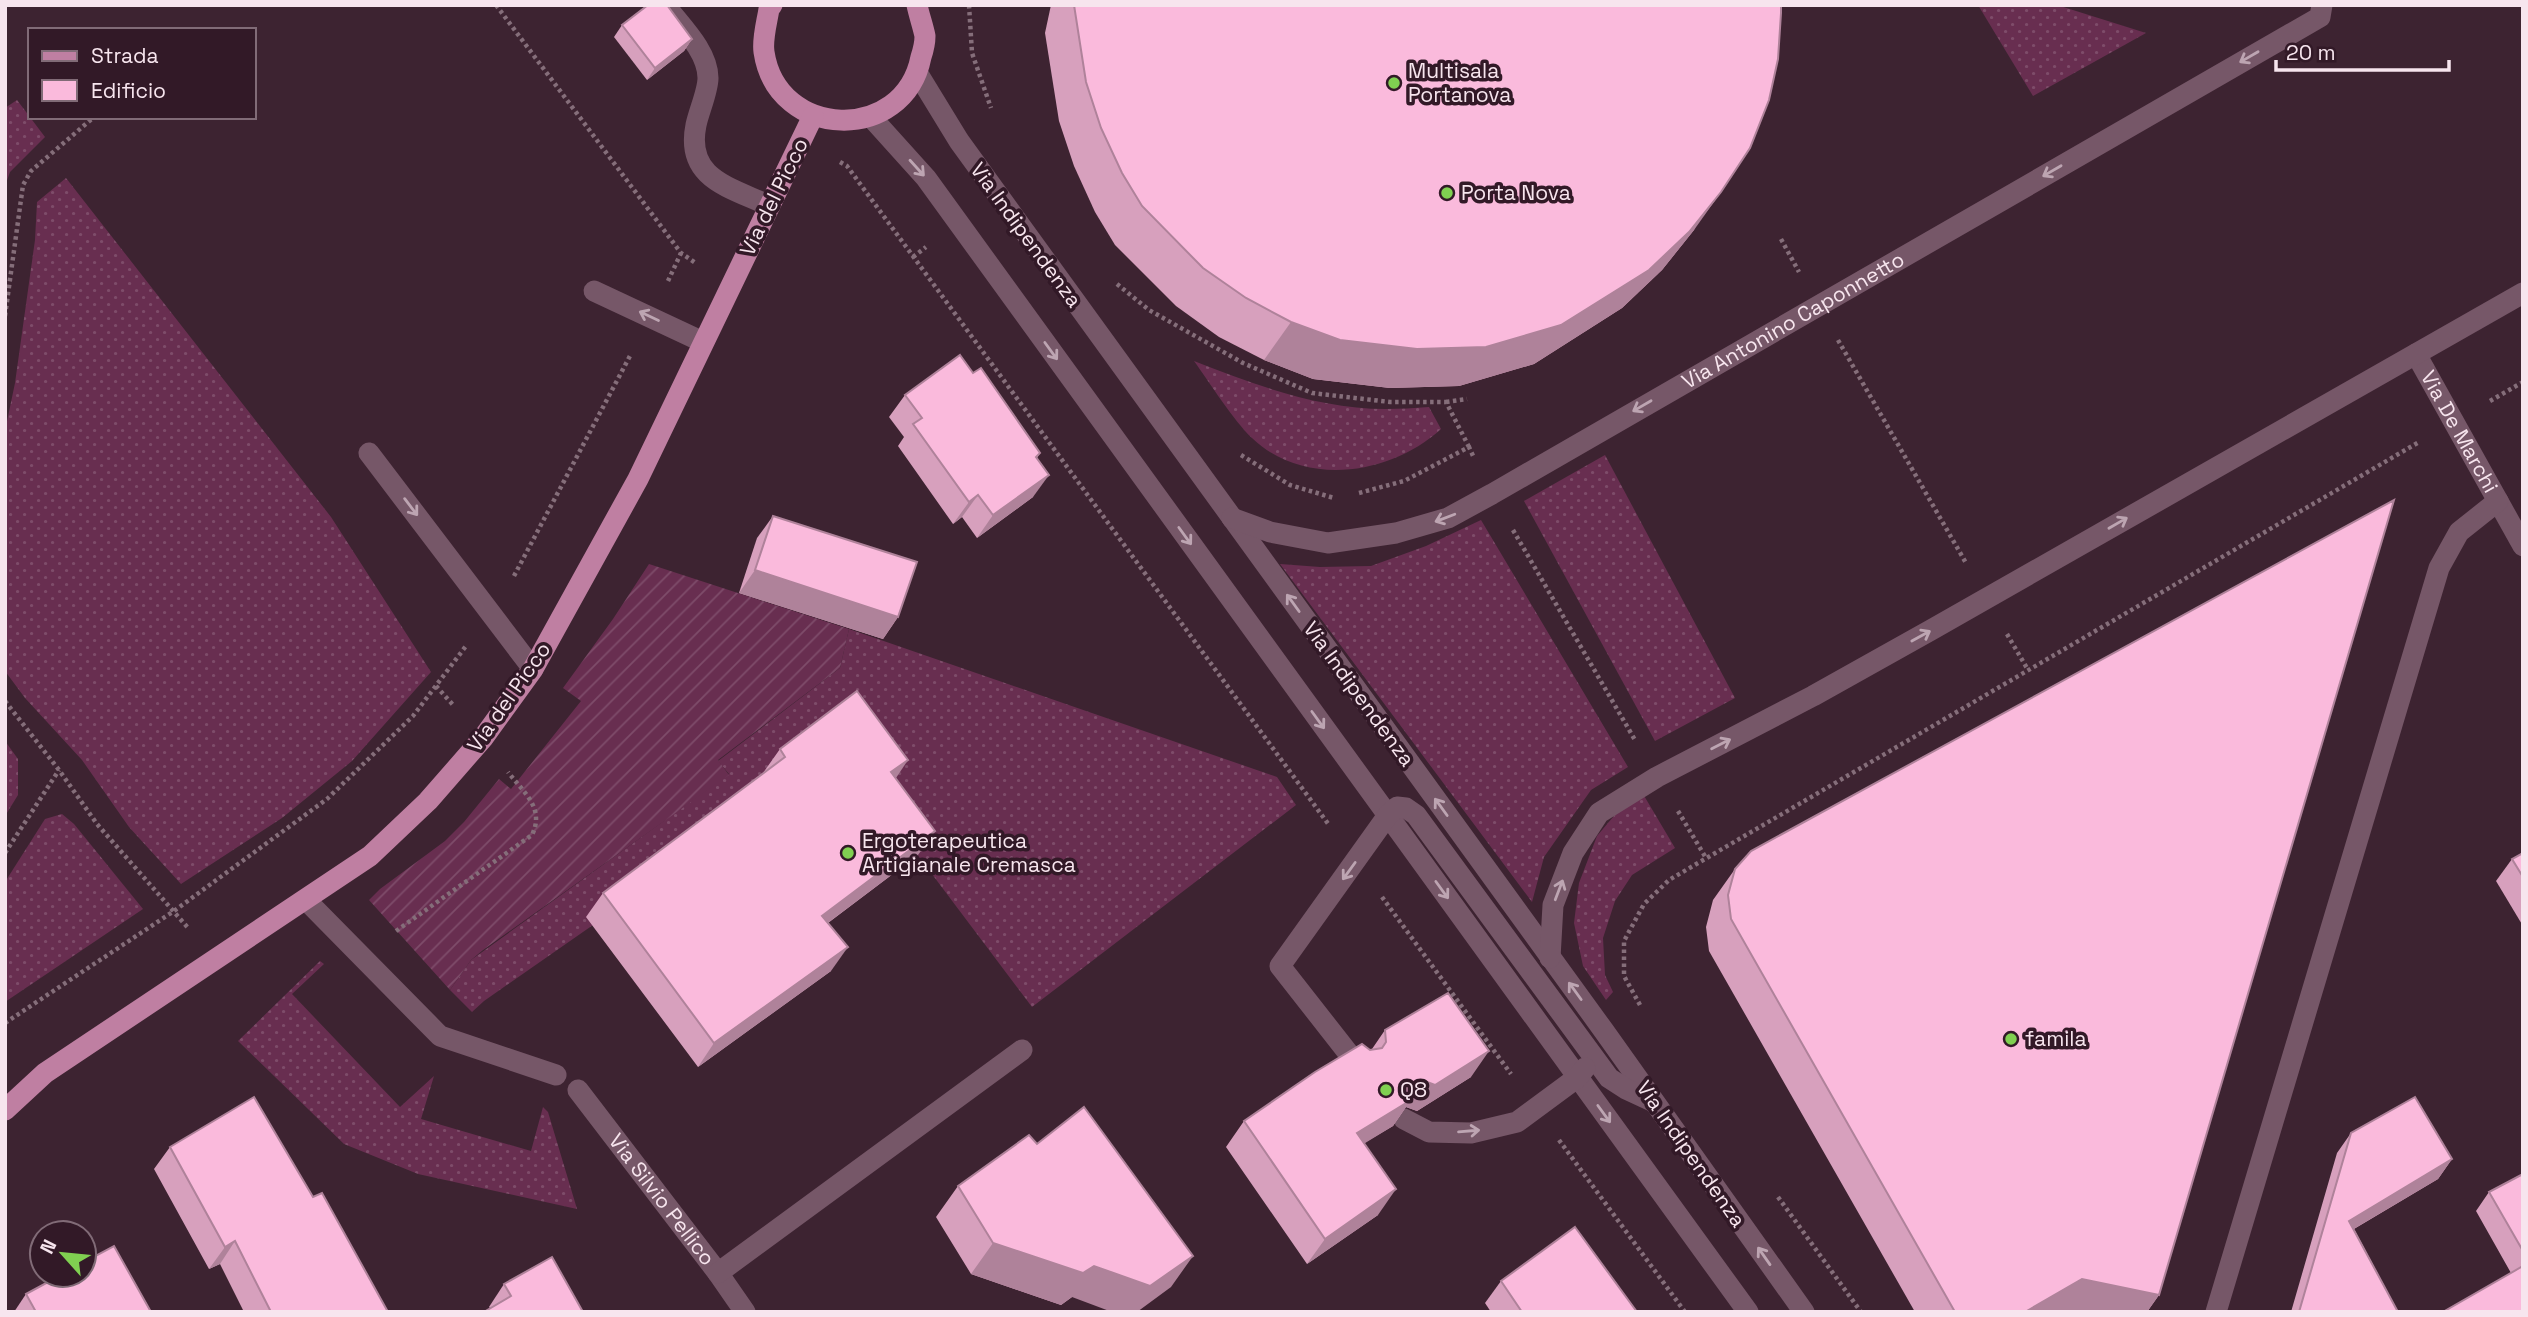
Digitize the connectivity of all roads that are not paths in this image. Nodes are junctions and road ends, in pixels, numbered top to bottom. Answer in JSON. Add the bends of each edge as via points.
{"nodes":[{"id":1,"x":665,"y":5,"type":"edge"},
{"id":2,"x":917,"y":5,"type":"edge"},
{"id":3,"x":2322,"y":5,"type":"edge"},
{"id":4,"x":769,"y":7,"type":"edge"},
{"id":5,"x":918,"y":74,"type":"junction"},
{"id":6,"x":813,"y":116,"type":"junction"},
{"id":7,"x":871,"y":117,"type":"junction"},
{"id":8,"x":770,"y":206,"type":"junction"},
{"id":9,"x":594,"y":290,"type":"dead end"},
{"id":10,"x":2523,"y":293,"type":"edge"},
{"id":11,"x":703,"y":342,"type":"junction"},
{"id":12,"x":2416,"y":354,"type":"junction"},
{"id":13,"x":369,"y":453,"type":"dead end"},
{"id":14,"x":2498,"y":501,"type":"junction"},
{"id":15,"x":1232,"y":519,"type":"junction"},
{"id":16,"x":2523,"y":546,"type":"edge"},
{"id":17,"x":533,"y":670,"type":"junction"},
{"id":18,"x":1388,"y":815,"type":"junction"},
{"id":19,"x":306,"y":900,"type":"junction"},
{"id":20,"x":1550,"y":958,"type":"junction"},
{"id":21,"x":1604,"y":1031,"type":"junction"},
{"id":22,"x":1022,"y":1050,"type":"dead end"},
{"id":23,"x":1593,"y":1057,"type":"junction"},
{"id":24,"x":1356,"y":1063,"type":"edge"},
{"id":25,"x":556,"y":1075,"type":"dead end"},
{"id":26,"x":1577,"y":1077,"type":"junction"},
{"id":27,"x":578,"y":1090,"type":"dead end"},
{"id":28,"x":1656,"y":1103,"type":"junction"},
{"id":29,"x":5,"y":1110,"type":"edge"},
{"id":30,"x":1404,"y":1119,"type":"edge"},
{"id":31,"x":718,"y":1273,"type":"junction"},
{"id":32,"x":745,"y":1312,"type":"edge"},
{"id":33,"x":1748,"y":1312,"type":"edge"},
{"id":34,"x":1804,"y":1312,"type":"edge"},
{"id":35,"x":2216,"y":1312,"type":"edge"}],
"edges":[{"from":1,"to":8,"type":"street","via":[[702,54],[708,78],[695,130],[695,158],[712,178]]},
{"from":2,"to":5,"type":"main road","via":[[925,39]]},
{"from":3,"to":15,"type":"street","name":"Via Antonino Caponnetto","one_way":true,"via":[[2319,17],[1448,518],[1396,533],[1328,543]]},
{"from":4,"to":6,"type":"main road","via":[[764,51],[775,83],[791,103]]},
{"from":5,"to":7,"type":"main road","via":[[902,98]]},
{"from":5,"to":15,"type":"street","name":"Via Indipendenza","via":[[958,141]]},
{"from":6,"to":7,"type":"main road","via":[[839,122]]},
{"from":6,"to":8,"type":"main road","name":"Via del Picco"},
{"from":7,"to":18,"type":"street","one_way":true,"via":[[926,178]]},
{"from":8,"to":11,"type":"main road","name":"Via del Picco"},
{"from":11,"to":9,"type":"street","one_way":true},
{"from":10,"to":12,"type":"street"},
{"from":11,"to":17,"type":"main road","name":"Via del Picco","via":[[638,479]]},
{"from":12,"to":14,"type":"street","name":"Via De Marchi"},
{"from":20,"to":12,"type":"street","one_way":true,"via":[[1553,905],[1573,853],[1599,813]]},
{"from":13,"to":17,"type":"street","one_way":true},
{"from":14,"to":16,"type":"street","name":"Via De Marchi"},
{"from":14,"to":35,"type":"street","via":[[2459,532],[2439,568]]},
{"from":20,"to":15,"type":"street","name":"Via Indipendenza","one_way":true},
{"from":17,"to":19,"type":"main road","name":"Via del Picco","via":[[483,738],[428,801],[370,856]]},
{"from":18,"to":23,"type":"street","via":[[1397,807],[1416,815]]},
{"from":18,"to":24,"type":"street","one_way":true,"via":[[1280,966]]},
{"from":18,"to":26,"type":"street","one_way":true},
{"from":19,"to":25,"type":"street","via":[[440,1036]]},
{"from":19,"to":29,"type":"main road","name":"Via del Picco","via":[[46,1073]]},
{"from":21,"to":20,"type":"street","name":"Via Indipendenza","one_way":true},
{"from":21,"to":23,"type":"street"},
{"from":21,"to":28,"type":"street","name":"Via Indipendenza"},
{"from":22,"to":31,"type":"street"},
{"from":23,"to":26,"type":"street"},
{"from":23,"to":28,"type":"street","via":[[1609,1077]]},
{"from":30,"to":26,"type":"street","one_way":true,"via":[[1429,1132],[1471,1133],[1517,1122]]},
{"from":26,"to":33,"type":"street","one_way":true},
{"from":27,"to":31,"type":"street","name":"Via Silvio Pellico"},
{"from":34,"to":28,"type":"street","name":"Via Indipendenza","one_way":true},
{"from":31,"to":32,"type":"street","name":"Via Silvio Pellico"}]}
